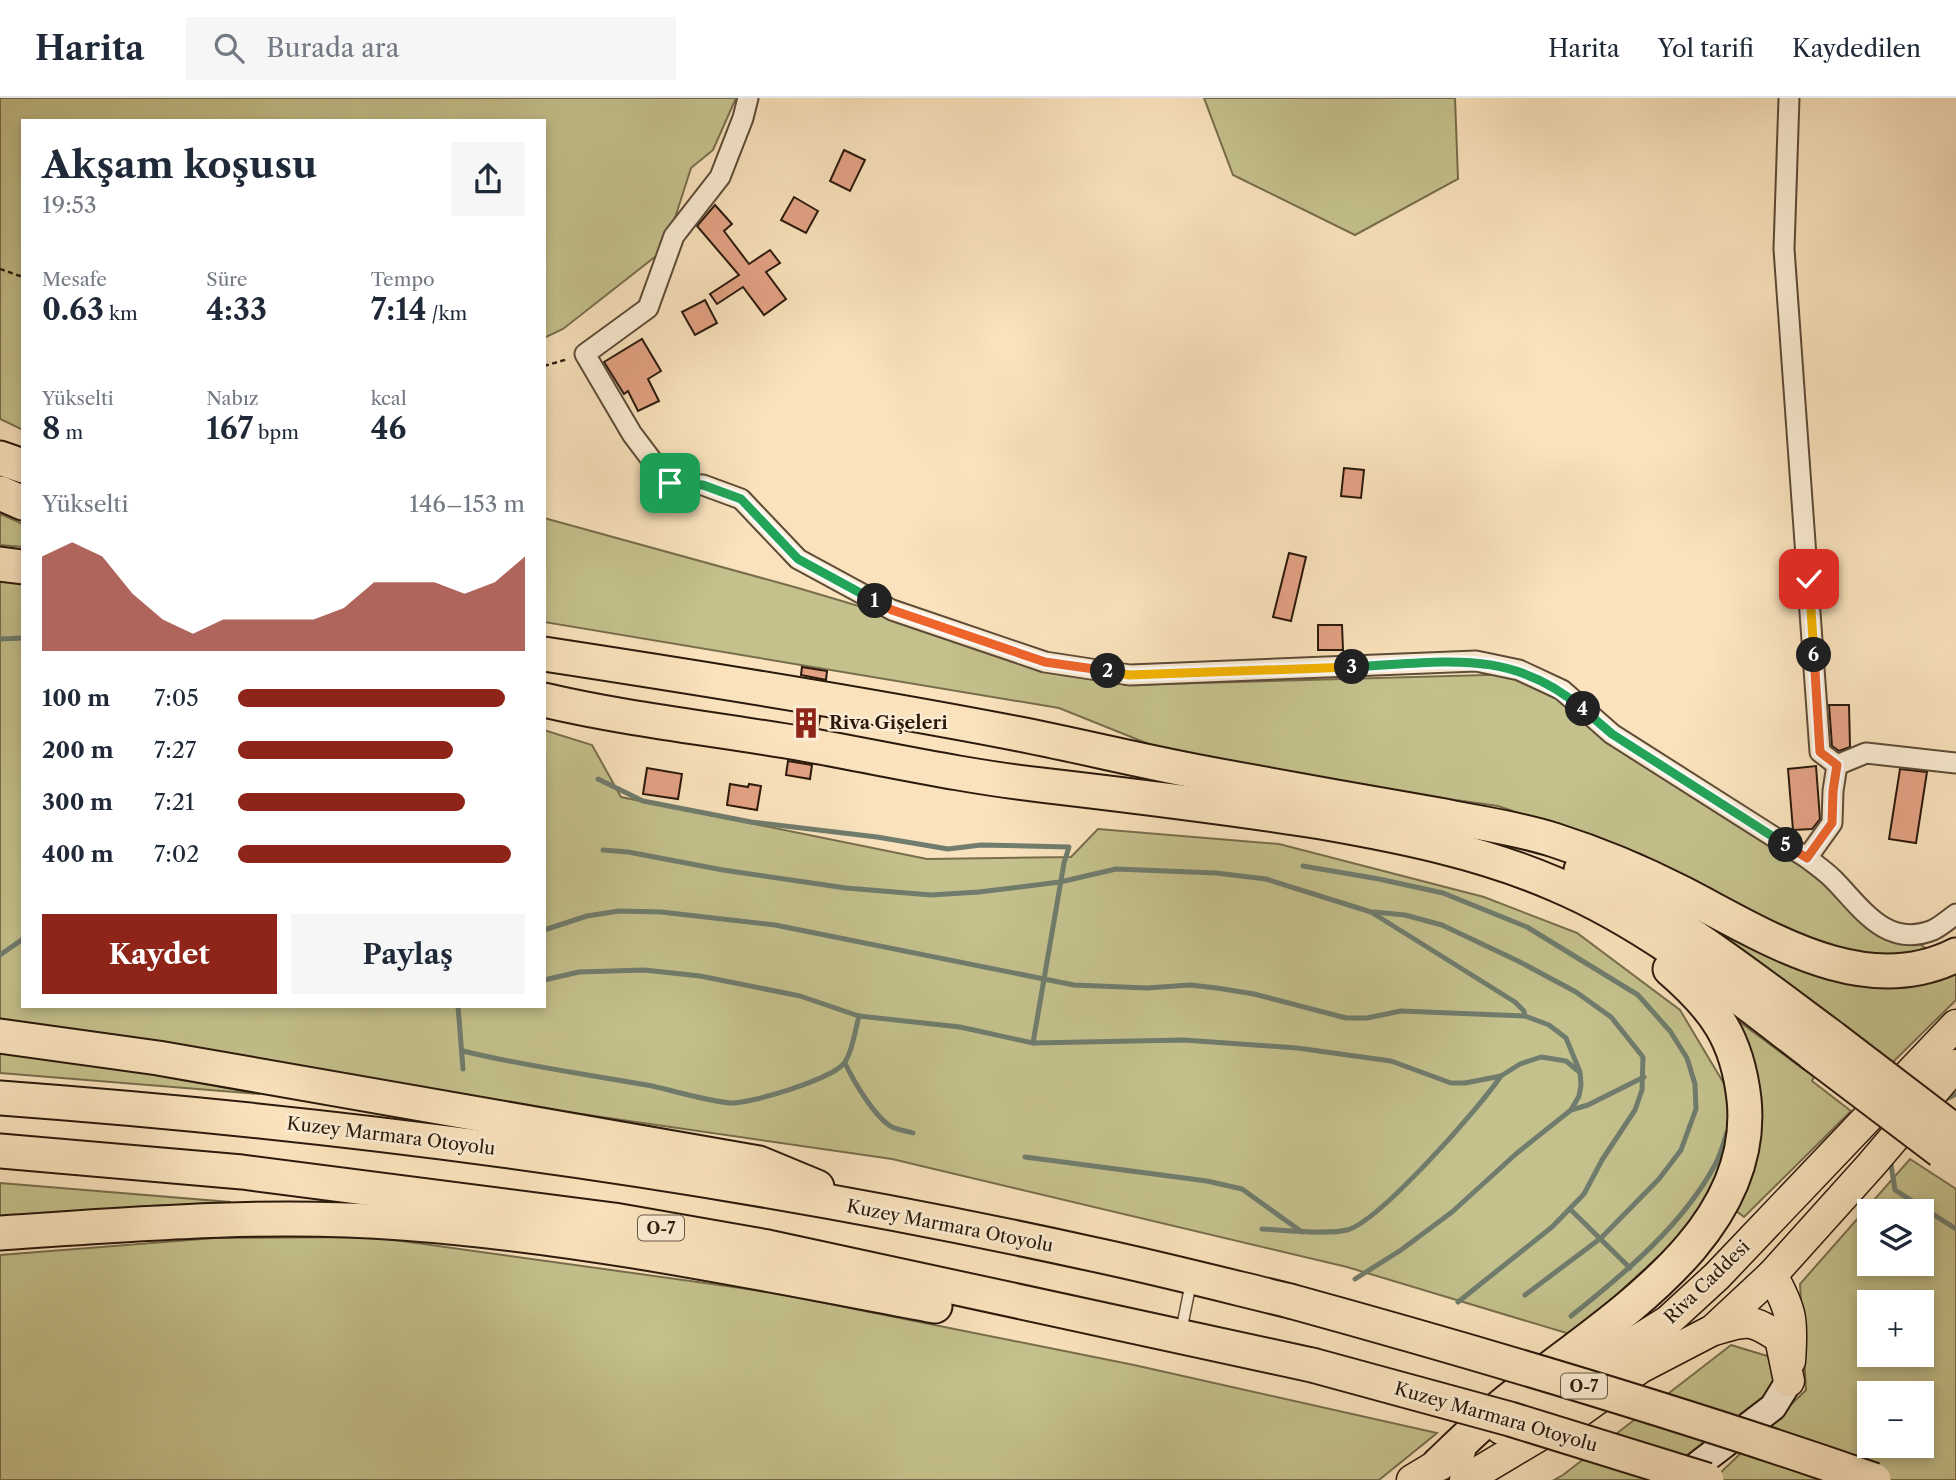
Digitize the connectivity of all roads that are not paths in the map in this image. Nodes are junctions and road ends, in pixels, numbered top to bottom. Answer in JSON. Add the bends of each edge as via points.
{"nodes":[{"id":1,"x":748,"y":98,"type":"edge"},
{"id":2,"x":1789,"y":98,"type":"edge"},
{"id":3,"x":0,"y":458,"type":"edge"},
{"id":4,"x":21,"y":466,"type":"edge"},
{"id":5,"x":0,"y":493,"type":"edge"},
{"id":6,"x":21,"y":502,"type":"edge"},
{"id":7,"x":0,"y":564,"type":"edge"},
{"id":8,"x":21,"y":567,"type":"edge"},
{"id":9,"x":546,"y":654,"type":"edge"},
{"id":10,"x":546,"y":700,"type":"edge"},
{"id":11,"x":1956,"y":763,"type":"edge"},
{"id":12,"x":1837,"y":765,"type":"junction"},
{"id":13,"x":1307,"y":791,"type":"junction"},
{"id":14,"x":1807,"y":858,"type":"junction"},
{"id":15,"x":1491,"y":862,"type":"junction"},
{"id":16,"x":1956,"y":914,"type":"edge"},
{"id":17,"x":1956,"y":955,"type":"edge"},
{"id":18,"x":1956,"y":1026,"type":"edge"},
{"id":19,"x":0,"y":1036,"type":"edge"},
{"id":20,"x":1823,"y":1046,"type":"junction"},
{"id":21,"x":1956,"y":1065,"type":"edge"},
{"id":22,"x":0,"y":1098,"type":"edge"},
{"id":23,"x":1952,"y":1145,"type":"edge"},
{"id":24,"x":0,"y":1151,"type":"edge"},
{"id":25,"x":874,"y":1211,"type":"junction"},
{"id":26,"x":0,"y":1233,"type":"edge"},
{"id":27,"x":1772,"y":1275,"type":"junction"},
{"id":28,"x":1192,"y":1278,"type":"junction"},
{"id":29,"x":1713,"y":1331,"type":"junction"},
{"id":30,"x":1180,"y":1337,"type":"junction"},
{"id":31,"x":1312,"y":1366,"type":"junction"},
{"id":32,"x":1789,"y":1381,"type":"junction"},
{"id":33,"x":1439,"y":1475,"type":"edge"},
{"id":34,"x":1678,"y":1480,"type":"edge"},
{"id":35,"x":1707,"y":1480,"type":"edge"},
{"id":36,"x":1874,"y":1480,"type":"edge"}],
"edges":[{"from":1,"to":14,"type":"street","via":[[720,177],[674,236],[648,308],[585,354],[632,434],[670,483],[703,485],[741,499],[798,559],[892,610],[1045,662],[1129,675],[1476,662],[1519,670],[1562,690],[1612,734]]},
{"from":2,"to":12,"type":"street","via":[[1784,249],[1820,752]]},
{"from":3,"to":4,"type":"highway"},
{"from":5,"to":6,"type":"highway"},
{"from":7,"to":8,"type":"highway"},
{"from":9,"to":13,"type":"highway","via":[[838,701]]},
{"from":10,"to":15,"type":"highway","via":[[1037,785],[1186,801],[1345,826]]},
{"from":11,"to":12,"type":"street","via":[[1866,753]]},
{"from":12,"to":14,"type":"street","via":[[1832,823]]},
{"from":13,"to":17,"type":"highway","via":[[1550,839],[1632,870],[1809,955],[1859,970],[1916,970]]},
{"from":13,"to":20,"type":"highway","via":[[1500,837],[1616,887],[1678,925]]},
{"from":14,"to":16,"type":"street","via":[[1890,932],[1934,930]]},
{"from":15,"to":20,"type":"highway","via":[[1555,884],[1632,924]]},
{"from":15,"to":33,"type":"highway","via":[[1598,917],[1640,944],[1690,986],[1728,1034],[1737,1057],[1746,1120],[1727,1193],[1661,1279],[1498,1409]]},
{"from":18,"to":33,"type":"main road","name":"Riva Caddesi","via":[[1717,1276],[1668,1321]]},
{"from":19,"to":25,"type":"highway","via":[[158,1058],[759,1163]]},
{"from":20,"to":23,"type":"highway","bridge":true},
{"from":21,"to":27,"type":"main road","name":"Riva Caddesi"},
{"from":22,"to":25,"type":"highway","name":"Kuzey Marmara Otoyolu","number":"O-7","via":[[377,1133],[625,1168]]},
{"from":24,"to":30,"type":"highway","name":"Kuzey Marmara Otoyolu","number":"O-7","via":[[242,1172],[614,1220],[768,1247]]},
{"from":25,"to":28,"type":"highway","name":"Kuzey Marmara Otoyolu","number":"O-7"},
{"from":26,"to":31,"type":"highway","via":[[247,1218],[427,1225],[759,1272],[1111,1339]]},
{"from":27,"to":29,"type":"main road","name":"Riva Caddesi"},
{"from":27,"to":32,"type":"main road","via":[[1792,1323]]},
{"from":28,"to":30,"type":"lane"},
{"from":28,"to":36,"type":"highway","name":"Kuzey Marmara Otoyolu","number":"O-7","bridge":true,"via":[[1431,1340],[1740,1433]]},
{"from":29,"to":32,"type":"main road","via":[[1744,1321],[1762,1326],[1780,1338]]},
{"from":29,"to":33,"type":"main road","name":"Riva Caddesi","via":[[1640,1368],[1579,1412]]},
{"from":30,"to":31,"type":"highway","name":"Kuzey Marmara Otoyolu","number":"O-7"},
{"from":31,"to":35,"type":"highway","name":"Kuzey Marmara Otoyolu","number":"O-7","bridge":true,"via":[[1510,1419]]},
{"from":32,"to":34,"type":"main road","via":[[1773,1407]]}]}
